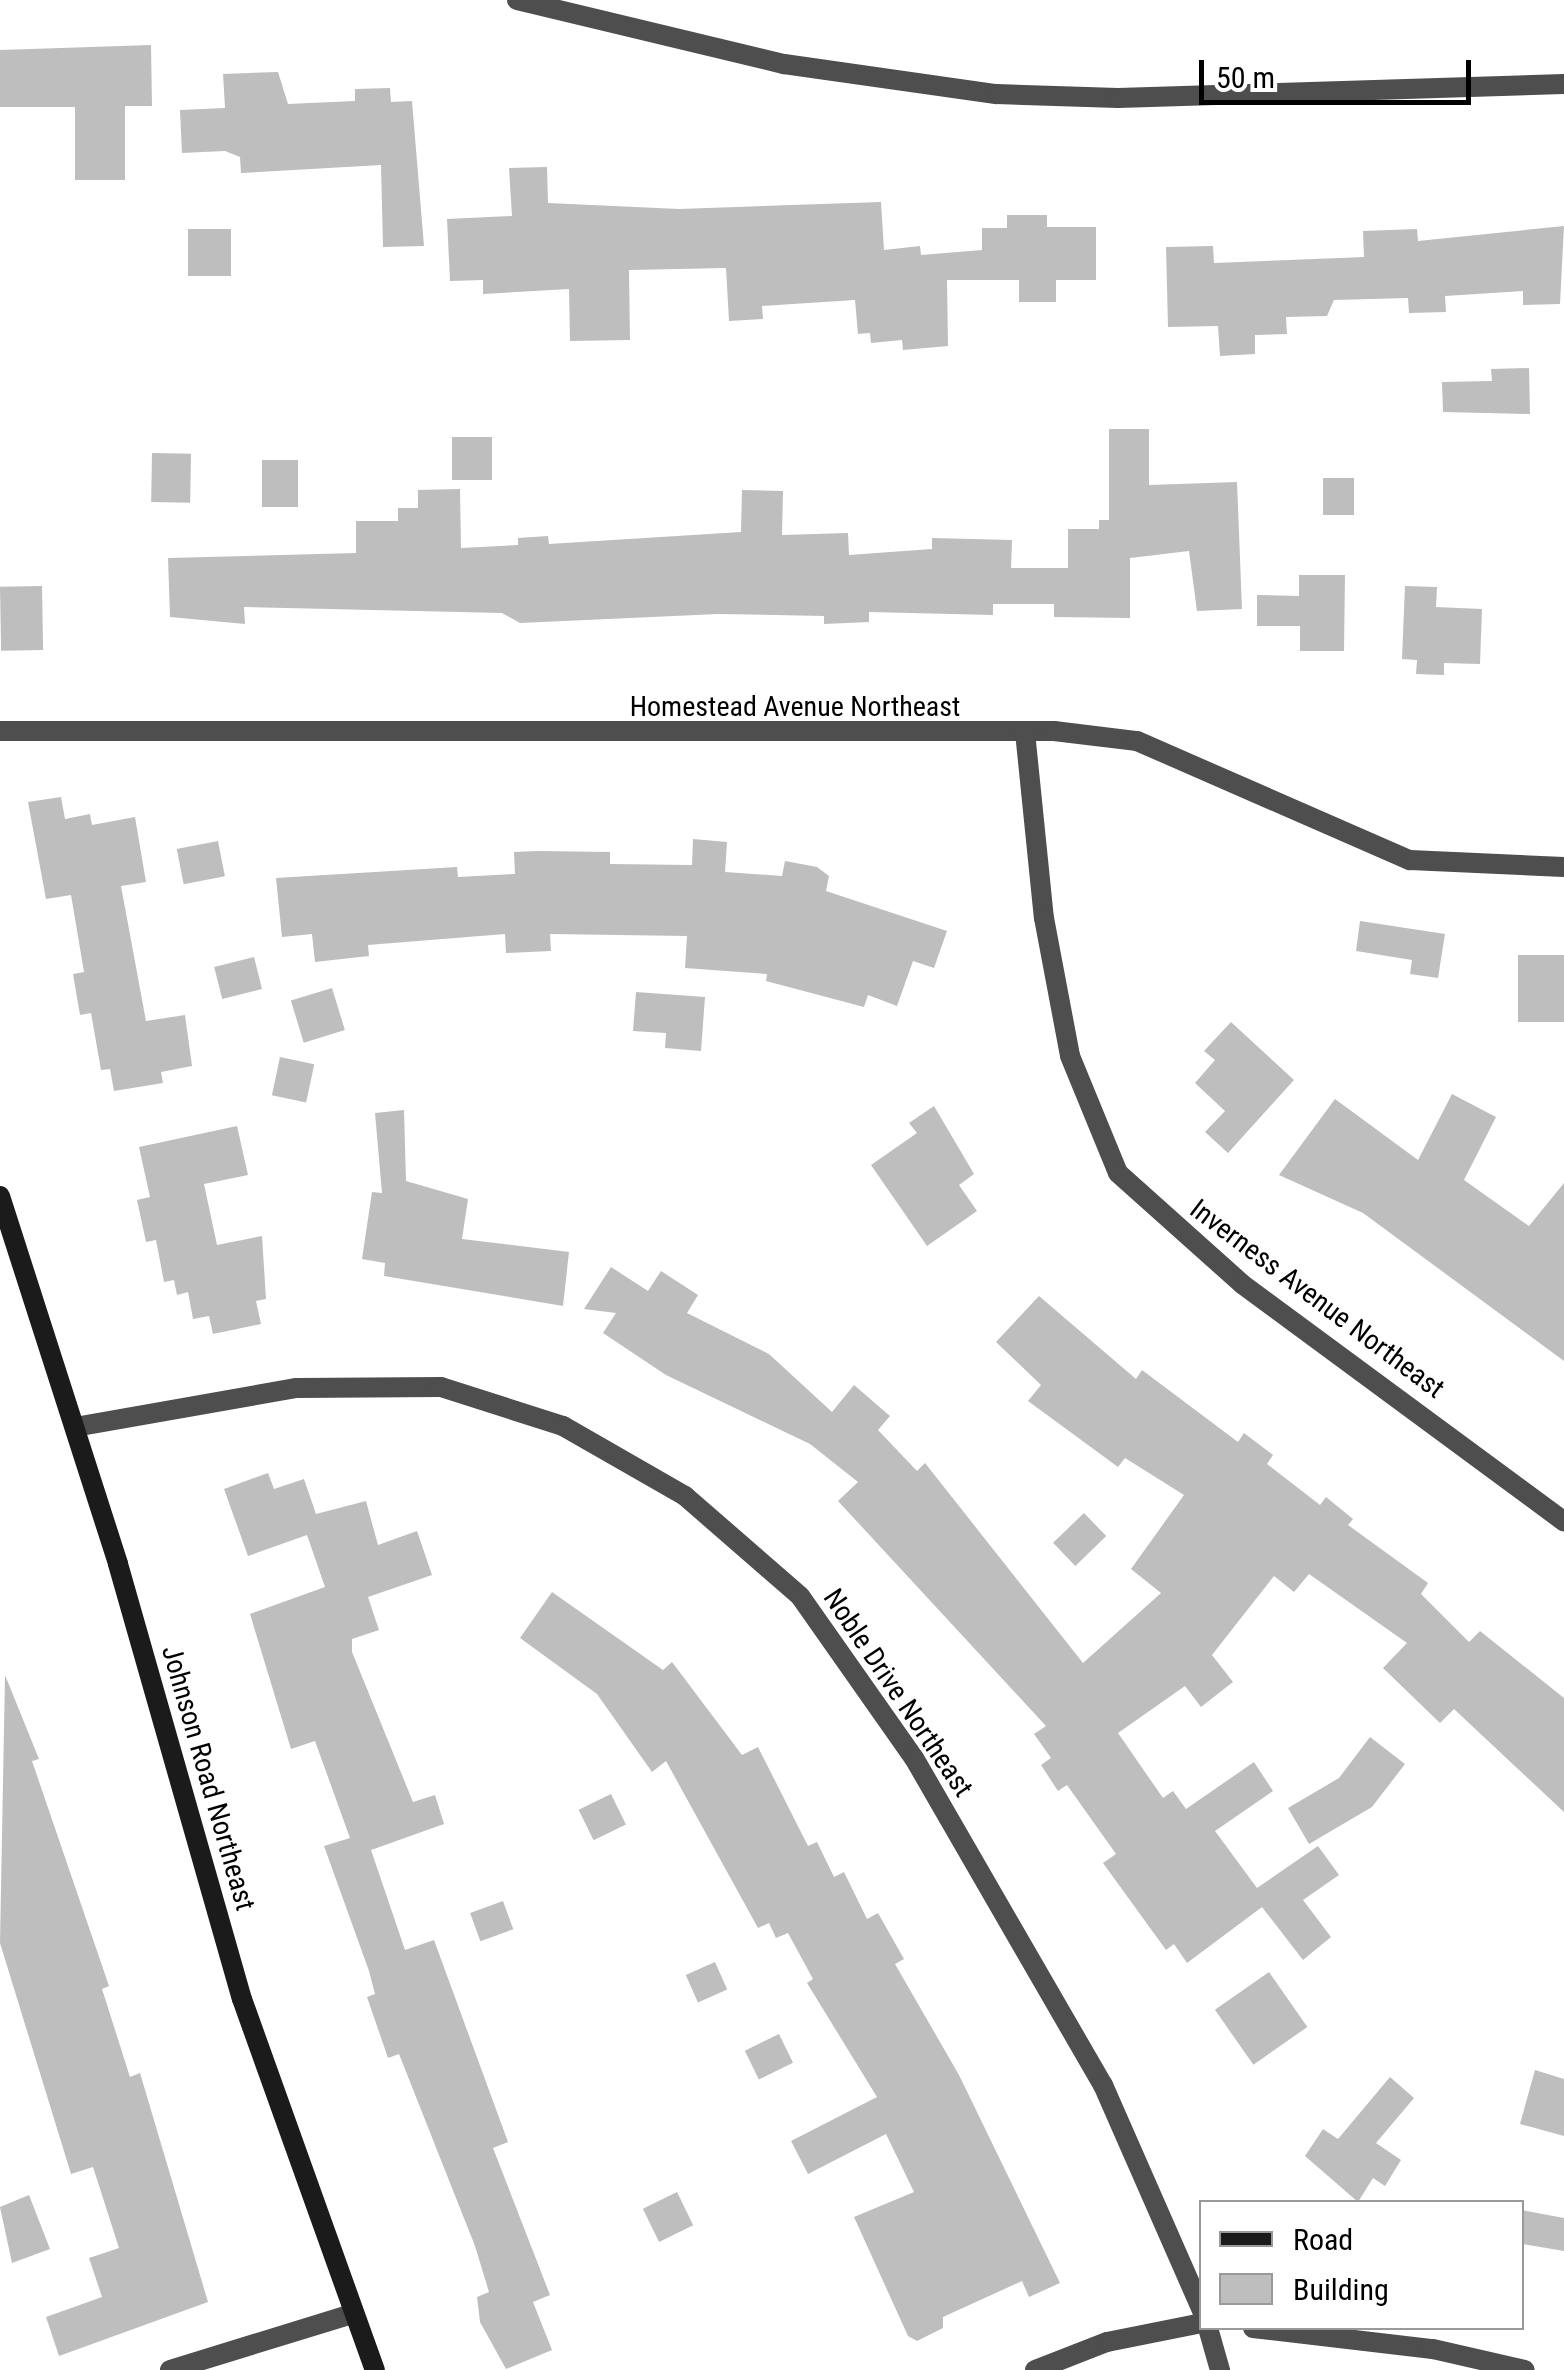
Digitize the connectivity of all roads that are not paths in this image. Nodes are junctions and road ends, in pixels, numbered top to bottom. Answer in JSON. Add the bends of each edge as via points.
{"nodes":[{"id":1,"x":516,"y":0,"type":"edge"},
{"id":2,"x":1564,"y":84,"type":"edge"},
{"id":3,"x":0,"y":731,"type":"edge"},
{"id":4,"x":1026,"y":732,"type":"junction"},
{"id":5,"x":1564,"y":867,"type":"edge"},
{"id":6,"x":0,"y":1196,"type":"edge"},
{"id":7,"x":75,"y":1427,"type":"junction"},
{"id":8,"x":1564,"y":1520,"type":"edge"},
{"id":9,"x":1199,"y":2304,"type":"edge"},
{"id":10,"x":352,"y":2314,"type":"junction"},
{"id":11,"x":1199,"y":2324,"type":"edge"},
{"id":12,"x":1209,"y":2330,"type":"edge"},
{"id":13,"x":1270,"y":2330,"type":"edge"},
{"id":14,"x":170,"y":2370,"type":"edge"},
{"id":15,"x":375,"y":2370,"type":"edge"},
{"id":16,"x":1036,"y":2370,"type":"edge"},
{"id":17,"x":1220,"y":2370,"type":"edge"},
{"id":18,"x":1525,"y":2370,"type":"edge"}],
"edges":[{"from":1,"to":2,"type":"street","via":[[784,64],[996,94],[1332,95]]},
{"from":3,"to":4,"type":"street","name":"Homestead Avenue Northeast"},
{"from":4,"to":5,"type":"street","name":"Homestead Avenue Northeast","via":[[1137,741],[1410,860]]},
{"from":4,"to":8,"type":"street","name":"Inverness Avenue Northeast","via":[[1044,918],[1070,1056],[1118,1174],[1242,1284]]},
{"from":6,"to":7,"type":"street","name":"Johnson Road Northeast"},
{"from":7,"to":9,"type":"street","name":"Noble Drive Northeast","via":[[298,1388],[441,1387],[563,1426],[685,1496],[800,1596],[914,1758],[1103,2085]]},
{"from":7,"to":10,"type":"street","name":"Johnson Road Northeast","via":[[242,1998]]},
{"from":10,"to":14,"type":"street"},
{"from":10,"to":15,"type":"street","name":"Johnson Road Northeast"},
{"from":11,"to":16,"type":"street","via":[[1107,2342]]},
{"from":12,"to":17,"type":"street"},
{"from":13,"to":18,"type":"street","via":[[1433,2349]]}]}
